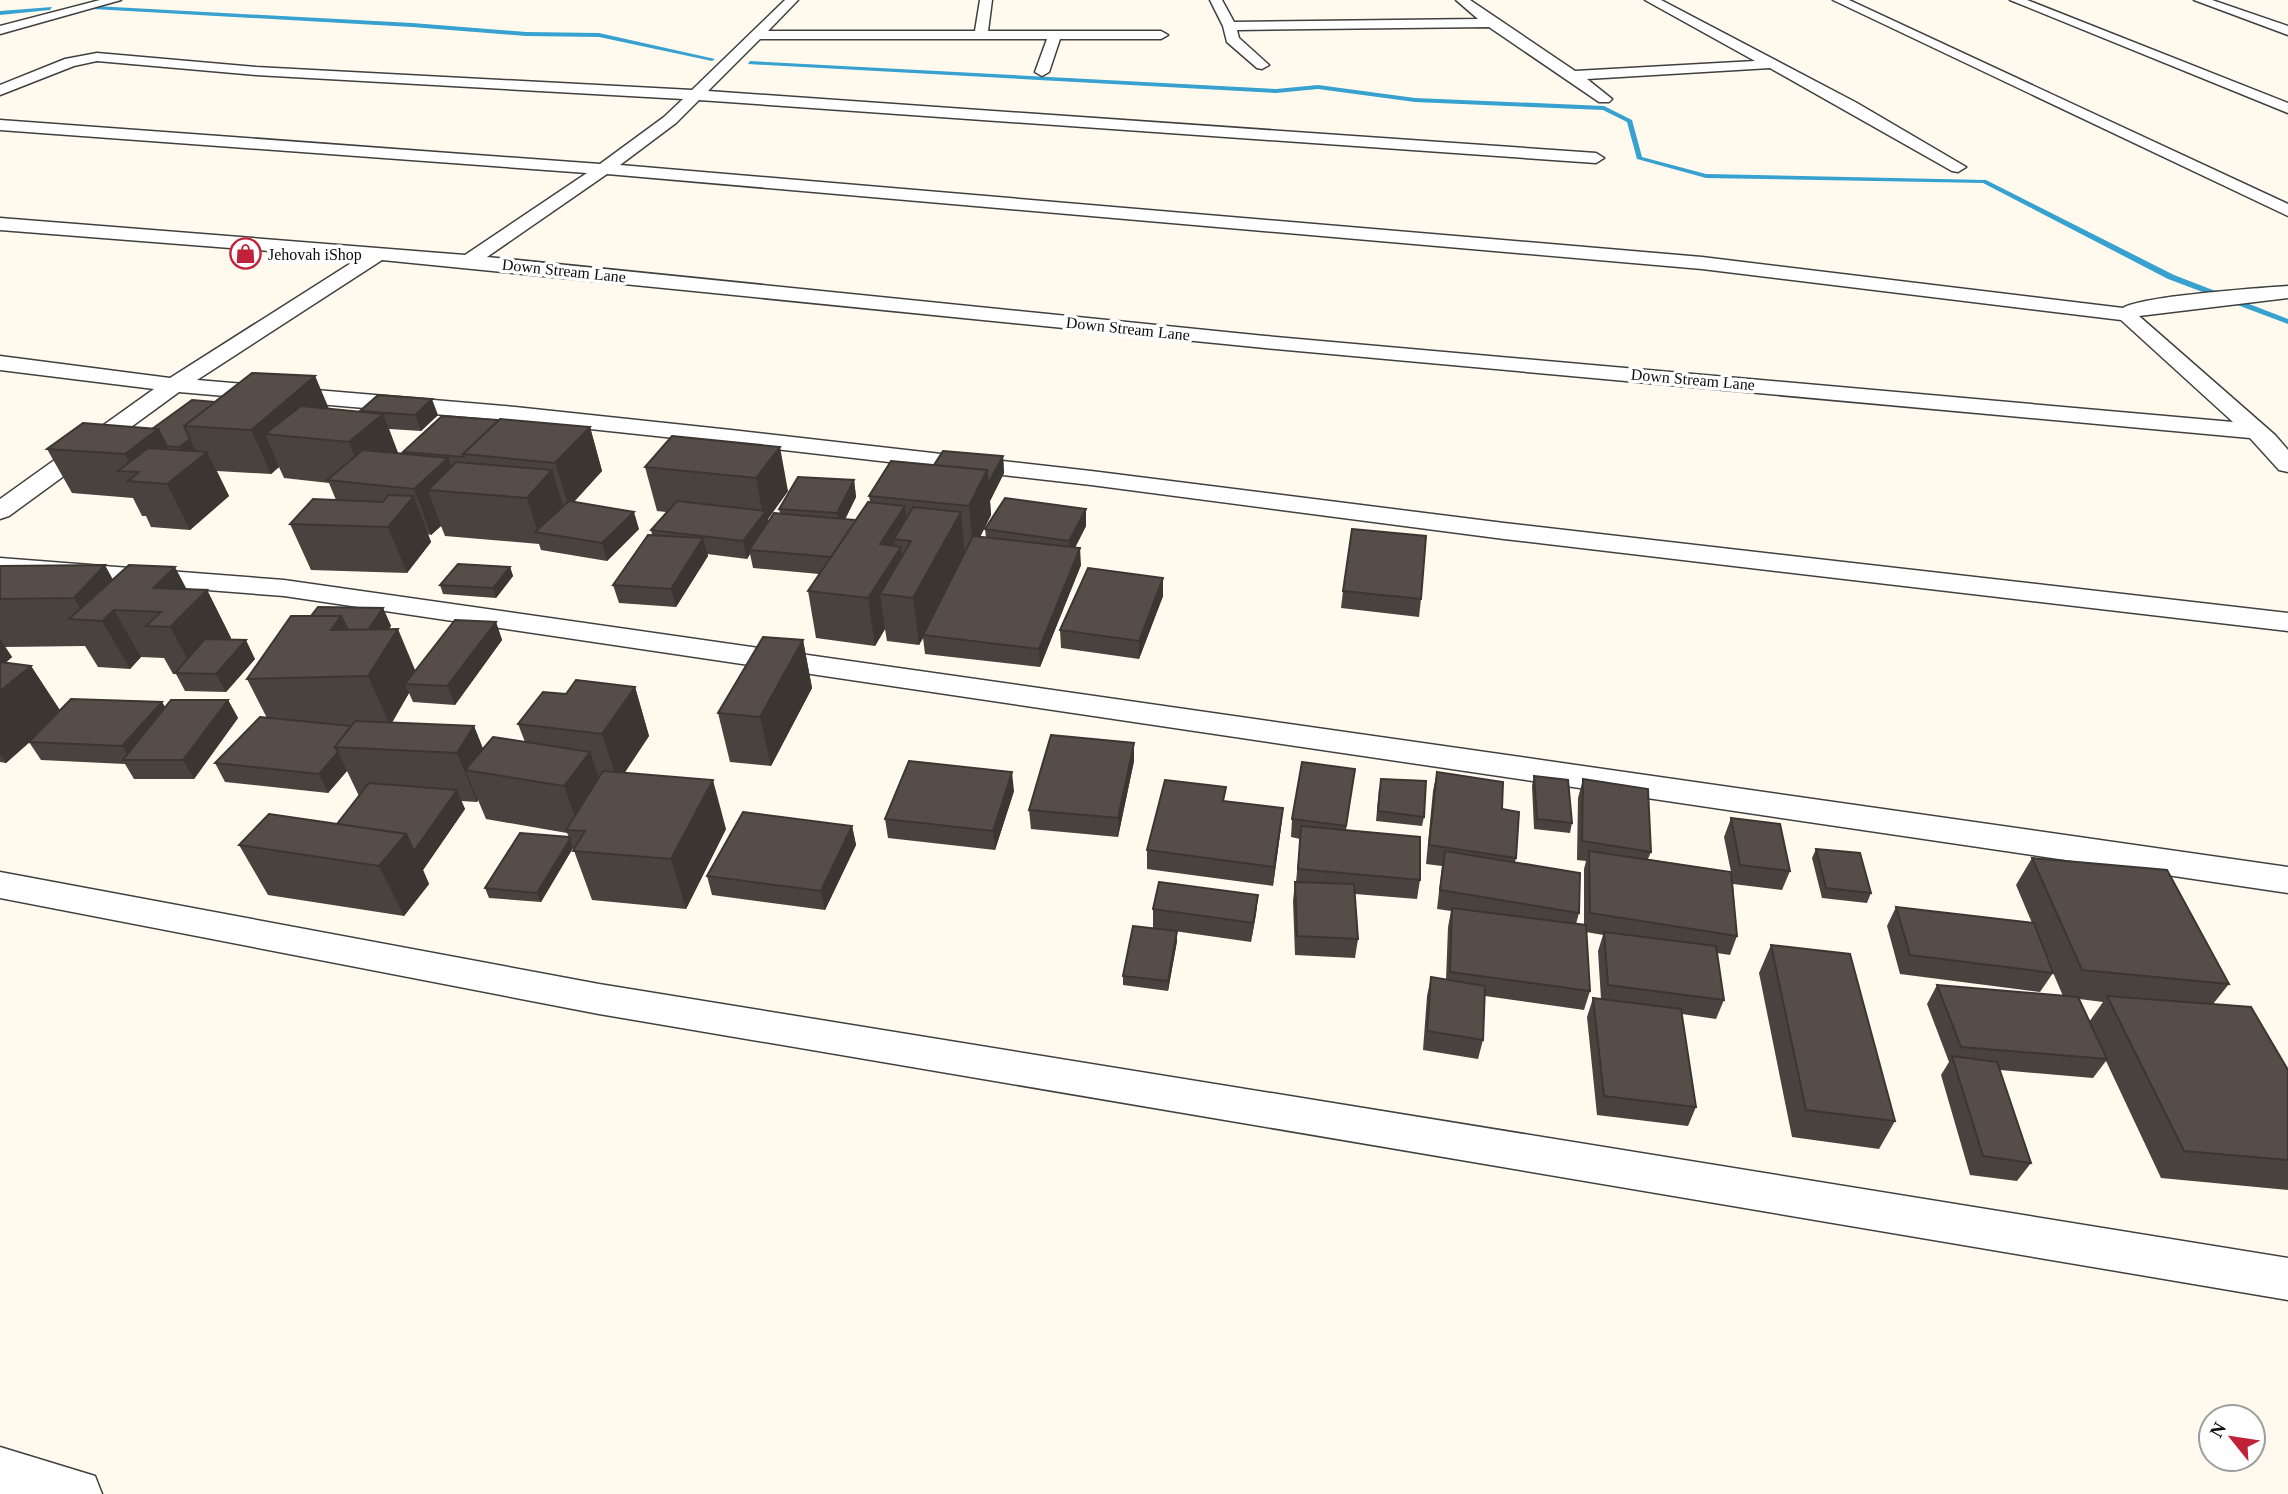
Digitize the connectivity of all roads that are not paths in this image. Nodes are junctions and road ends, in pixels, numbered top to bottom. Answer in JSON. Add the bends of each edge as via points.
{"nodes":[{"id":1,"x":115,"y":0,"type":"edge"},
{"id":2,"x":792,"y":0,"type":"edge"},
{"id":3,"x":986,"y":0,"type":"edge"},
{"id":4,"x":1216,"y":0,"type":"edge"},
{"id":5,"x":1462,"y":0,"type":"edge"},
{"id":6,"x":1651,"y":0,"type":"edge"},
{"id":7,"x":1839,"y":0,"type":"edge"},
{"id":8,"x":2016,"y":0,"type":"edge"},
{"id":9,"x":2200,"y":0,"type":"edge"},
{"id":10,"x":63,"y":13,"type":"junction"},
{"id":11,"x":0,"y":19,"type":"edge"},
{"id":12,"x":1489,"y":23,"type":"junction"},
{"id":13,"x":1230,"y":26,"type":"junction"},
{"id":14,"x":0,"y":30,"type":"edge"},
{"id":15,"x":2288,"y":31,"type":"edge"},
{"id":16,"x":755,"y":35,"type":"junction"},
{"id":17,"x":981,"y":35,"type":"junction"},
{"id":18,"x":1055,"y":35,"type":"junction"},
{"id":19,"x":1161,"y":36,"type":"dead end"},
{"id":20,"x":1773,"y":64,"type":"junction"},
{"id":21,"x":1262,"y":65,"type":"dead end"},
{"id":22,"x":1042,"y":72,"type":"dead end"},
{"id":23,"x":1574,"y":75,"type":"junction"},
{"id":24,"x":0,"y":90,"type":"edge"},
{"id":25,"x":698,"y":94,"type":"junction"},
{"id":26,"x":1604,"y":99,"type":"dead end"},
{"id":27,"x":2288,"y":108,"type":"edge"},
{"id":28,"x":0,"y":125,"type":"edge"},
{"id":29,"x":1596,"y":158,"type":"dead end"},
{"id":30,"x":1958,"y":167,"type":"dead end"},
{"id":31,"x":604,"y":169,"type":"junction"},
{"id":32,"x":2288,"y":211,"type":"edge"},
{"id":33,"x":0,"y":224,"type":"edge"},
{"id":34,"x":380,"y":253,"type":"junction"},
{"id":35,"x":469,"y":261,"type":"junction"},
{"id":36,"x":2285,"y":293,"type":"edge"},
{"id":37,"x":2128,"y":315,"type":"junction"},
{"id":38,"x":0,"y":363,"type":"edge"},
{"id":39,"x":174,"y":385,"type":"junction"},
{"id":40,"x":2270,"y":439,"type":"edge"},
{"id":41,"x":2288,"y":465,"type":"edge"},
{"id":42,"x":0,"y":511,"type":"edge"},
{"id":43,"x":0,"y":566,"type":"edge"},
{"id":44,"x":2288,"y":622,"type":"edge"},
{"id":45,"x":2288,"y":880,"type":"edge"},
{"id":46,"x":0,"y":885,"type":"edge"},
{"id":47,"x":2288,"y":1279,"type":"edge"},
{"id":48,"x":0,"y":1472,"type":"edge"},
{"id":49,"x":77,"y":1494,"type":"edge"}],
"edges":[{"from":1,"to":10,"type":"street"},
{"from":2,"to":16,"type":"street"},
{"from":3,"to":17,"type":"street"},
{"from":4,"to":13,"type":"street"},
{"from":5,"to":12,"type":"street"},
{"from":6,"to":20,"type":"street"},
{"from":7,"to":32,"type":"street"},
{"from":8,"to":27,"type":"street"},
{"from":9,"to":15,"type":"street"},
{"from":10,"to":11,"type":"street"},
{"from":10,"to":14,"type":"street"},
{"from":12,"to":13,"type":"street"},
{"from":12,"to":23,"type":"street"},
{"from":13,"to":21,"type":"street","via":[[1232,38]]},
{"from":16,"to":17,"type":"street"},
{"from":16,"to":25,"type":"street"},
{"from":17,"to":18,"type":"street"},
{"from":18,"to":19,"type":"street"},
{"from":18,"to":22,"type":"street"},
{"from":20,"to":23,"type":"street"},
{"from":20,"to":30,"type":"street"},
{"from":23,"to":26,"type":"street"},
{"from":24,"to":25,"type":"street","via":[[69,62],[97,57],[256,71]]},
{"from":25,"to":29,"type":"street"},
{"from":25,"to":31,"type":"street"},
{"from":28,"to":31,"type":"street"},
{"from":31,"to":35,"type":"street"},
{"from":31,"to":37,"type":"street","via":[[1703,263]]},
{"from":33,"to":34,"type":"street","name":"Down Stream Lane"},
{"from":34,"to":35,"type":"street","name":"Down Stream Lane"},
{"from":34,"to":39,"type":"street"},
{"from":35,"to":40,"type":"street","name":"Down Stream Lane"},
{"from":36,"to":37,"type":"street","via":[[2197,300],[2133,310]]},
{"from":37,"to":40,"type":"street"},
{"from":38,"to":39,"type":"street"},
{"from":39,"to":42,"type":"street"},
{"from":39,"to":44,"type":"street","via":[[732,437]]},
{"from":40,"to":41,"type":"street"},
{"from":43,"to":45,"type":"street","via":[[284,588]]},
{"from":46,"to":47,"type":"street","via":[[599,999]]},
{"from":48,"to":49,"type":"street"}]}
